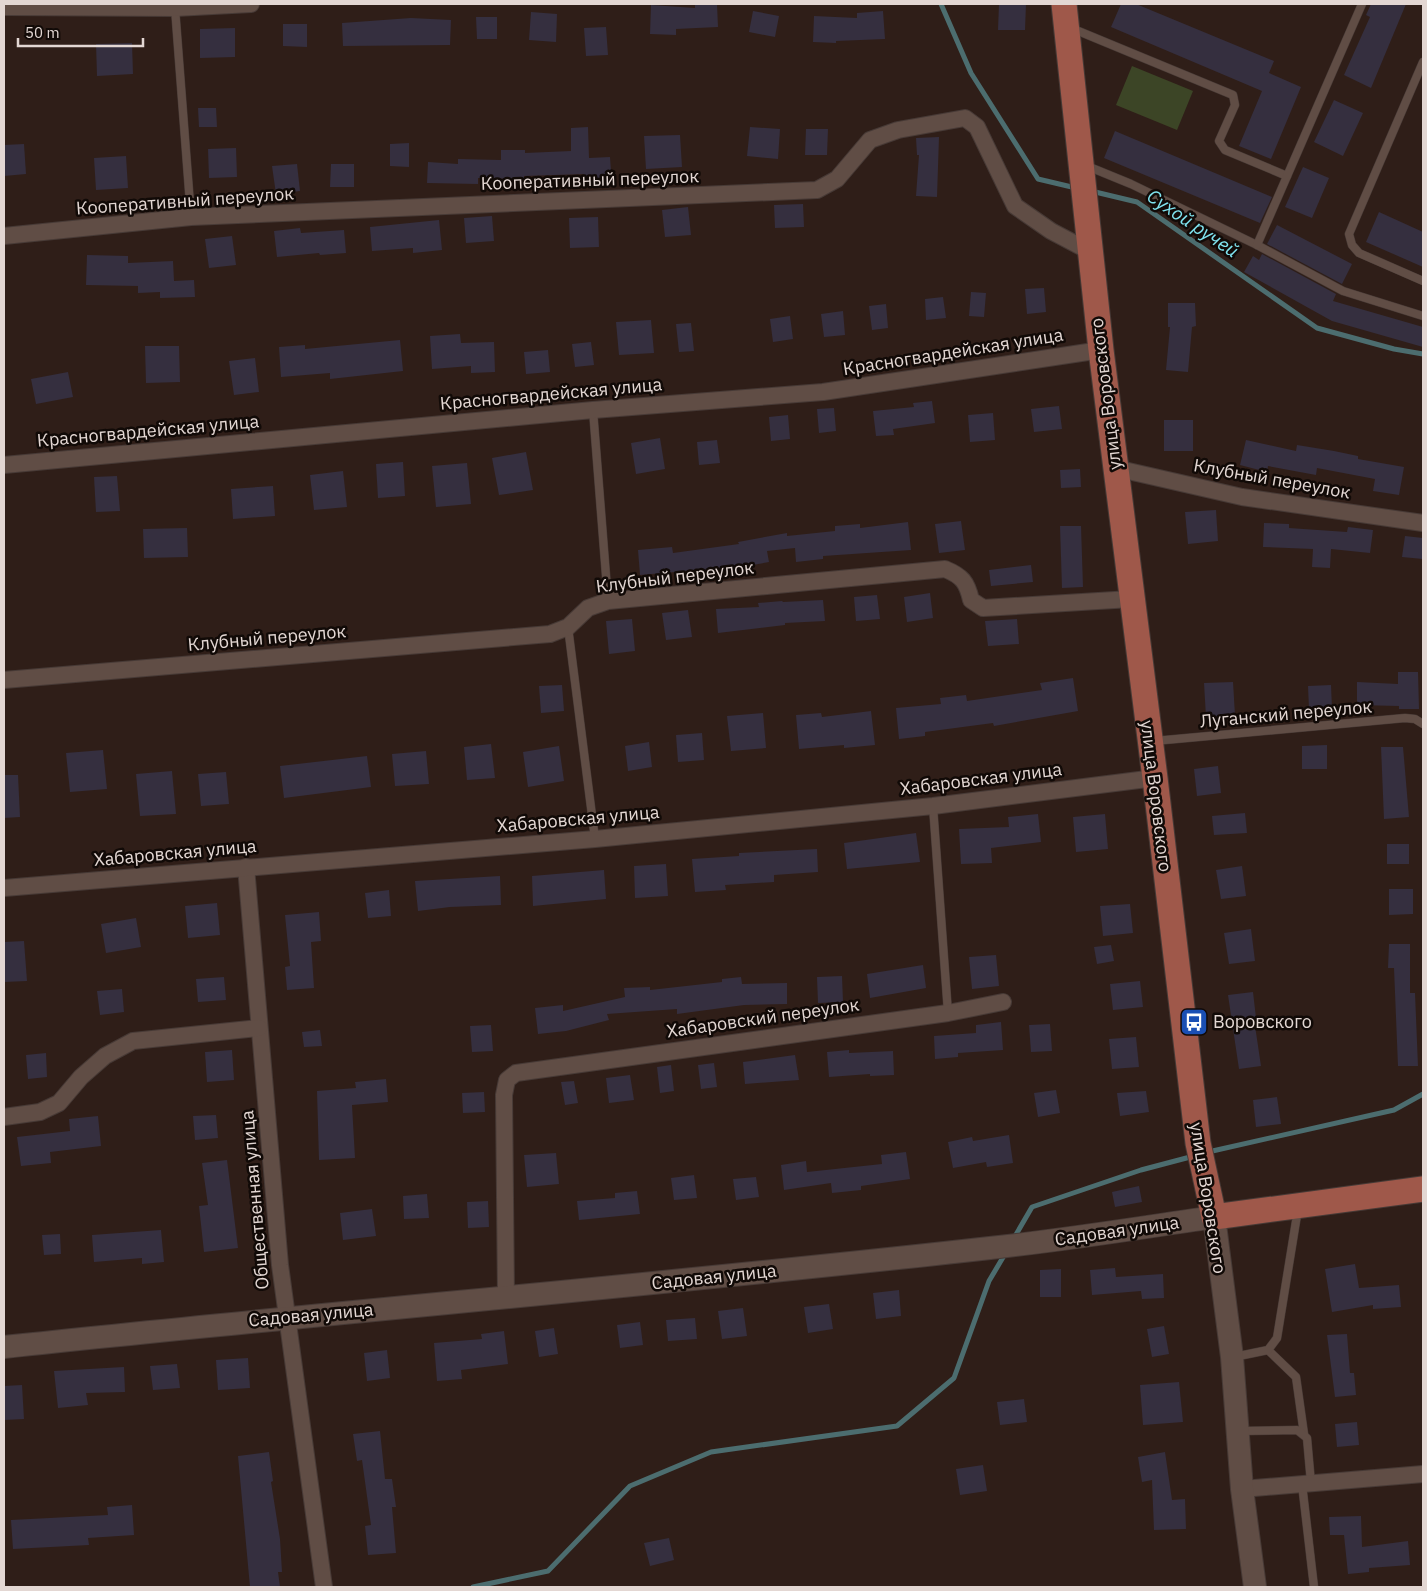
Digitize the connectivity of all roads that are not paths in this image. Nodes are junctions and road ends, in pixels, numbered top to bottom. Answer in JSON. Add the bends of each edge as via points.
{"nodes":[{"id":1,"x":251,"y":4,"type":"edge"},
{"id":2,"x":1362,"y":4,"type":"edge"},
{"id":3,"x":4,"y":7,"type":"edge"},
{"id":4,"x":175,"y":8,"type":"junction"},
{"id":5,"x":1066,"y":15,"type":"edge"},
{"id":6,"x":1423,"y":62,"type":"edge"},
{"id":7,"x":1080,"y":163,"type":"junction"},
{"id":8,"x":1288,"y":176,"type":"junction"},
{"id":9,"x":191,"y":217,"type":"junction"},
{"id":10,"x":4,"y":236,"type":"edge"},
{"id":11,"x":1257,"y":246,"type":"junction"},
{"id":12,"x":1089,"y":251,"type":"junction"},
{"id":13,"x":1423,"y":281,"type":"edge"},
{"id":14,"x":1423,"y":316,"type":"edge"},
{"id":15,"x":1101,"y":350,"type":"junction"},
{"id":16,"x":593,"y":410,"type":"junction"},
{"id":17,"x":4,"y":465,"type":"edge"},
{"id":18,"x":1115,"y":468,"type":"junction"},
{"id":19,"x":1423,"y":522,"type":"edge"},
{"id":20,"x":1131,"y":599,"type":"junction"},
{"id":21,"x":608,"y":601,"type":"junction"},
{"id":22,"x":568,"y":627,"type":"junction"},
{"id":23,"x":4,"y":680,"type":"edge"},
{"id":24,"x":1423,"y":724,"type":"edge"},
{"id":25,"x":1149,"y":742,"type":"junction"},
{"id":26,"x":1155,"y":778,"type":"junction"},
{"id":27,"x":933,"y":806,"type":"junction"},
{"id":28,"x":595,"y":839,"type":"junction"},
{"id":29,"x":246,"y":867,"type":"junction"},
{"id":30,"x":4,"y":888,"type":"edge"},
{"id":31,"x":1004,"y":1002,"type":"dead end"},
{"id":32,"x":948,"y":1013,"type":"junction"},
{"id":33,"x":259,"y":1028,"type":"junction"},
{"id":34,"x":4,"y":1116,"type":"edge"},
{"id":35,"x":1423,"y":1190,"type":"edge"},
{"id":36,"x":1299,"y":1205,"type":"junction"},
{"id":37,"x":1214,"y":1217,"type":"junction"},
{"id":38,"x":506,"y":1299,"type":"junction"},
{"id":39,"x":286,"y":1317,"type":"junction"},
{"id":40,"x":4,"y":1347,"type":"edge"},
{"id":41,"x":1268,"y":1350,"type":"junction"},
{"id":42,"x":1232,"y":1357,"type":"junction"},
{"id":43,"x":1238,"y":1431,"type":"junction"},
{"id":44,"x":1304,"y":1434,"type":"junction"},
{"id":45,"x":1423,"y":1474,"type":"edge"},
{"id":46,"x":1307,"y":1484,"type":"junction"},
{"id":47,"x":1242,"y":1489,"type":"junction"},
{"id":48,"x":324,"y":1587,"type":"edge"},
{"id":49,"x":1255,"y":1587,"type":"edge"},
{"id":50,"x":1314,"y":1587,"type":"edge"}],
"edges":[{"from":1,"to":4,"type":"street"},
{"from":2,"to":8,"type":"lane"},
{"from":3,"to":4,"type":"street"},
{"from":4,"to":9,"type":"lane"},
{"from":5,"to":7,"type":"main road","name":"улица Воровского"},
{"from":5,"to":8,"type":"lane","via":[[1234,96],[1235,105],[1219,141],[1225,150]]},
{"from":6,"to":13,"type":"lane","via":[[1349,234],[1352,245],[1360,253]]},
{"from":7,"to":11,"type":"lane","via":[[1131,184]]},
{"from":7,"to":12,"type":"main road","name":"улица Воровского"},
{"from":8,"to":11,"type":"lane"},
{"from":9,"to":10,"type":"street","name":"Кооперативный переулок"},
{"from":9,"to":12,"type":"street","name":"Кооперативный переулок","via":[[817,190],[838,179],[870,140],[898,130],[965,118],[977,126],[1015,206],[1051,231]]},
{"from":11,"to":14,"type":"lane","via":[[1343,291]]},
{"from":12,"to":15,"type":"main road","name":"улица Воровского"},
{"from":15,"to":16,"type":"street","name":"Красногвардейская улица","via":[[823,392]]},
{"from":15,"to":18,"type":"main road","name":"улица Воровского"},
{"from":16,"to":17,"type":"street","name":"Красногвардейская улица"},
{"from":16,"to":21,"type":"lane"},
{"from":18,"to":19,"type":"street","name":"Клубный переулок","via":[[1242,496]]},
{"from":18,"to":20,"type":"main road","name":"улица Воровского"},
{"from":20,"to":21,"type":"street","name":"Клубный переулок","via":[[983,608],[971,600],[968,584],[960,575],[946,569]]},
{"from":20,"to":25,"type":"main road","name":"улица Воровского"},
{"from":21,"to":22,"type":"street","name":"Клубный переулок","via":[[588,608]]},
{"from":22,"to":23,"type":"street","name":"Клубный переулок","via":[[550,634]]},
{"from":22,"to":28,"type":"lane"},
{"from":24,"to":25,"type":"lane","name":"Луганский переулок","via":[[1405,718]]},
{"from":25,"to":26,"type":"main road","name":"улица Воровского"},
{"from":26,"to":27,"type":"street","name":"Хабаровская улица"},
{"from":26,"to":37,"type":"main road","name":"улица Воровского","via":[[1198,1143]]},
{"from":27,"to":28,"type":"street","name":"Хабаровская улица"},
{"from":27,"to":32,"type":"lane"},
{"from":28,"to":29,"type":"street","name":"Хабаровская улица"},
{"from":29,"to":30,"type":"street","name":"Хабаровская улица"},
{"from":29,"to":33,"type":"street","name":"Общественная улица"},
{"from":31,"to":32,"type":"street","name":"Хабаровский переулок"},
{"from":32,"to":38,"type":"street","name":"Хабаровский переулок","via":[[516,1073],[507,1080],[504,1096]]},
{"from":33,"to":34,"type":"street","via":[[133,1042],[105,1056],[59,1103],[40,1112]]},
{"from":33,"to":39,"type":"street","name":"Общественная улица"},
{"from":35,"to":36,"type":"main road","name":"Садовая улица"},
{"from":36,"to":37,"type":"main road","name":"Садовая улица"},
{"from":36,"to":41,"type":"lane","via":[[1281,1327],[1278,1338]]},
{"from":37,"to":38,"type":"street","name":"Садовая улица","via":[[990,1248]]},
{"from":37,"to":42,"type":"street","name":"улица Воровского"},
{"from":38,"to":39,"type":"street","name":"Садовая улица"},
{"from":39,"to":40,"type":"street","name":"Садовая улица"},
{"from":39,"to":48,"type":"street","name":"Общественная улица"},
{"from":41,"to":42,"type":"lane"},
{"from":41,"to":44,"type":"lane","via":[[1296,1377]]},
{"from":42,"to":43,"type":"street","name":"улица Воровского"},
{"from":43,"to":44,"type":"lane","via":[[1297,1430]]},
{"from":43,"to":47,"type":"street","name":"улица Воровского"},
{"from":44,"to":46,"type":"lane"},
{"from":45,"to":46,"type":"street"},
{"from":46,"to":47,"type":"street"},
{"from":46,"to":50,"type":"lane"},
{"from":47,"to":49,"type":"street","name":"улица Воровского"}]}
